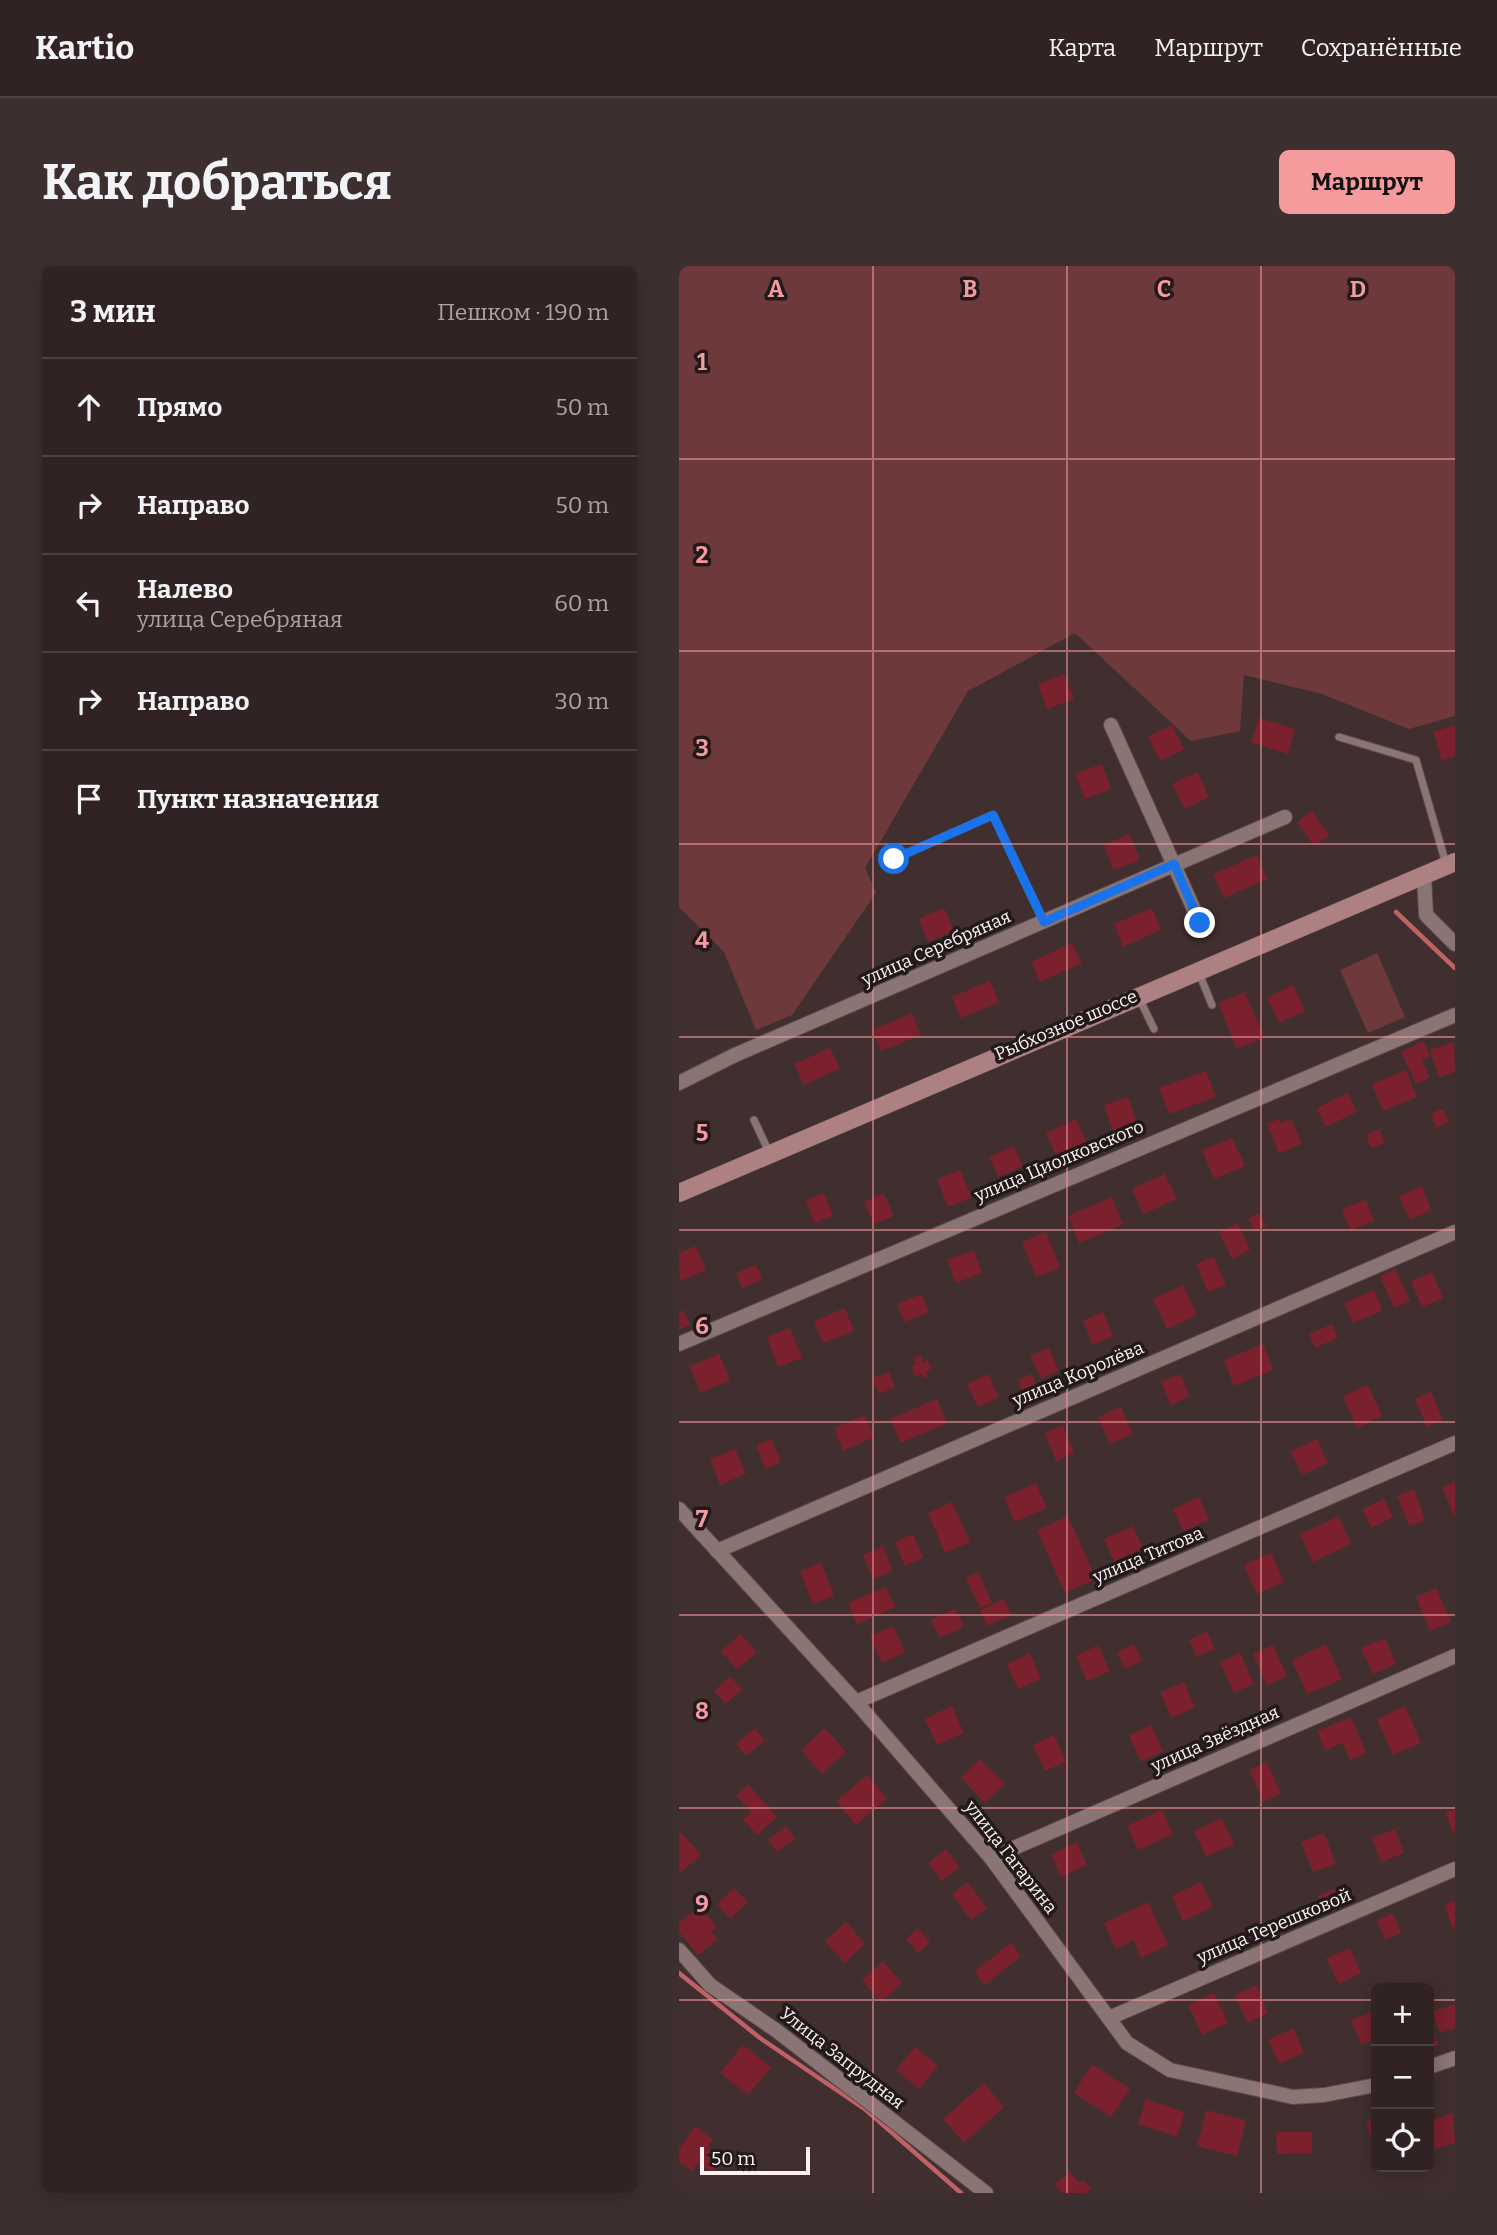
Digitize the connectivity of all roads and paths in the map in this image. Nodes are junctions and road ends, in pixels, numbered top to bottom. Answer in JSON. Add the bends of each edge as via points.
{"nodes":[{"id":1,"x":1111,"y":725,"type":"dead end"},
{"id":2,"x":1339,"y":737,"type":"dead end"},
{"id":3,"x":1285,"y":817,"type":"dead end"},
{"id":4,"x":894,"y":859,"type":"dead end"},
{"id":5,"x":1174,"y":864,"type":"junction"},
{"id":6,"x":1451,"y":864,"type":"edge"},
{"id":7,"x":1424,"y":875,"type":"junction"},
{"id":8,"x":1044,"y":922,"type":"junction"},
{"id":9,"x":1200,"y":923,"type":"dead end"},
{"id":10,"x":1455,"y":944,"type":"edge"},
{"id":11,"x":1198,"y":969,"type":"junction"},
{"id":12,"x":1138,"y":995,"type":"junction"},
{"id":13,"x":1212,"y":1005,"type":"dead end"},
{"id":14,"x":1455,"y":1015,"type":"edge"},
{"id":15,"x":1154,"y":1029,"type":"dead end"},
{"id":16,"x":679,"y":1083,"type":"edge"},
{"id":17,"x":754,"y":1120,"type":"dead end"},
{"id":18,"x":770,"y":1153,"type":"junction"},
{"id":19,"x":679,"y":1193,"type":"edge"},
{"id":20,"x":1455,"y":1232,"type":"edge"},
{"id":21,"x":679,"y":1344,"type":"edge"},
{"id":22,"x":1455,"y":1443,"type":"edge"},
{"id":23,"x":679,"y":1508,"type":"edge"},
{"id":24,"x":717,"y":1551,"type":"junction"},
{"id":25,"x":1455,"y":1656,"type":"edge"},
{"id":26,"x":856,"y":1702,"type":"junction"},
{"id":27,"x":991,"y":1858,"type":"junction"},
{"id":28,"x":1455,"y":1869,"type":"edge"},
{"id":29,"x":679,"y":1950,"type":"edge"},
{"id":30,"x":1109,"y":2018,"type":"junction"},
{"id":31,"x":1455,"y":2057,"type":"edge"},
{"id":32,"x":1434,"y":2065,"type":"edge"},
{"id":33,"x":1371,"y":2086,"type":"edge"},
{"id":34,"x":986,"y":2193,"type":"edge"}],
"edges":[{"from":1,"to":5,"type":"street"},
{"from":2,"to":6,"type":"lane","via":[[1416,760]]},
{"from":3,"to":5,"type":"street","name":"улица Серебряная"},
{"from":4,"to":8,"type":"lane","via":[[993,815]]},
{"from":5,"to":8,"type":"street","name":"улица Серебряная"},
{"from":5,"to":9,"type":"street"},
{"from":6,"to":7,"type":"street","name":"Рыбхозное шоссе"},
{"from":7,"to":10,"type":"street","via":[[1426,915]]},
{"from":7,"to":11,"type":"street","name":"Рыбхозное шоссе"},
{"from":8,"to":16,"type":"street","name":"улица Серебряная"},
{"from":11,"to":12,"type":"street","name":"Рыбхозное шоссе"},
{"from":11,"to":13,"type":"lane"},
{"from":12,"to":15,"type":"lane"},
{"from":12,"to":18,"type":"street","name":"Рыбхозное шоссе"},
{"from":14,"to":21,"type":"street","name":"улица Циолковского"},
{"from":17,"to":18,"type":"lane"},
{"from":18,"to":19,"type":"street","name":"Рыбхозное шоссе"},
{"from":20,"to":24,"type":"street","name":"улица Королёва"},
{"from":22,"to":26,"type":"street","name":"улица Титова"},
{"from":23,"to":24,"type":"street","name":"улица Гагарина"},
{"from":24,"to":26,"type":"street","name":"улица Гагарина"},
{"from":25,"to":27,"type":"street","name":"улица Звёздная"},
{"from":26,"to":27,"type":"street","name":"улица Гагарина"},
{"from":27,"to":30,"type":"street","name":"улица Гагарина"},
{"from":28,"to":30,"type":"street","name":"улица Терешковой"},
{"from":29,"to":34,"type":"street","name":"Улица Запрудная","via":[[710,1985]]},
{"from":30,"to":33,"type":"street","name":"улица Гагарина","via":[[1127,2043],[1170,2070],[1293,2097]]},
{"from":31,"to":32,"type":"street"}]}
